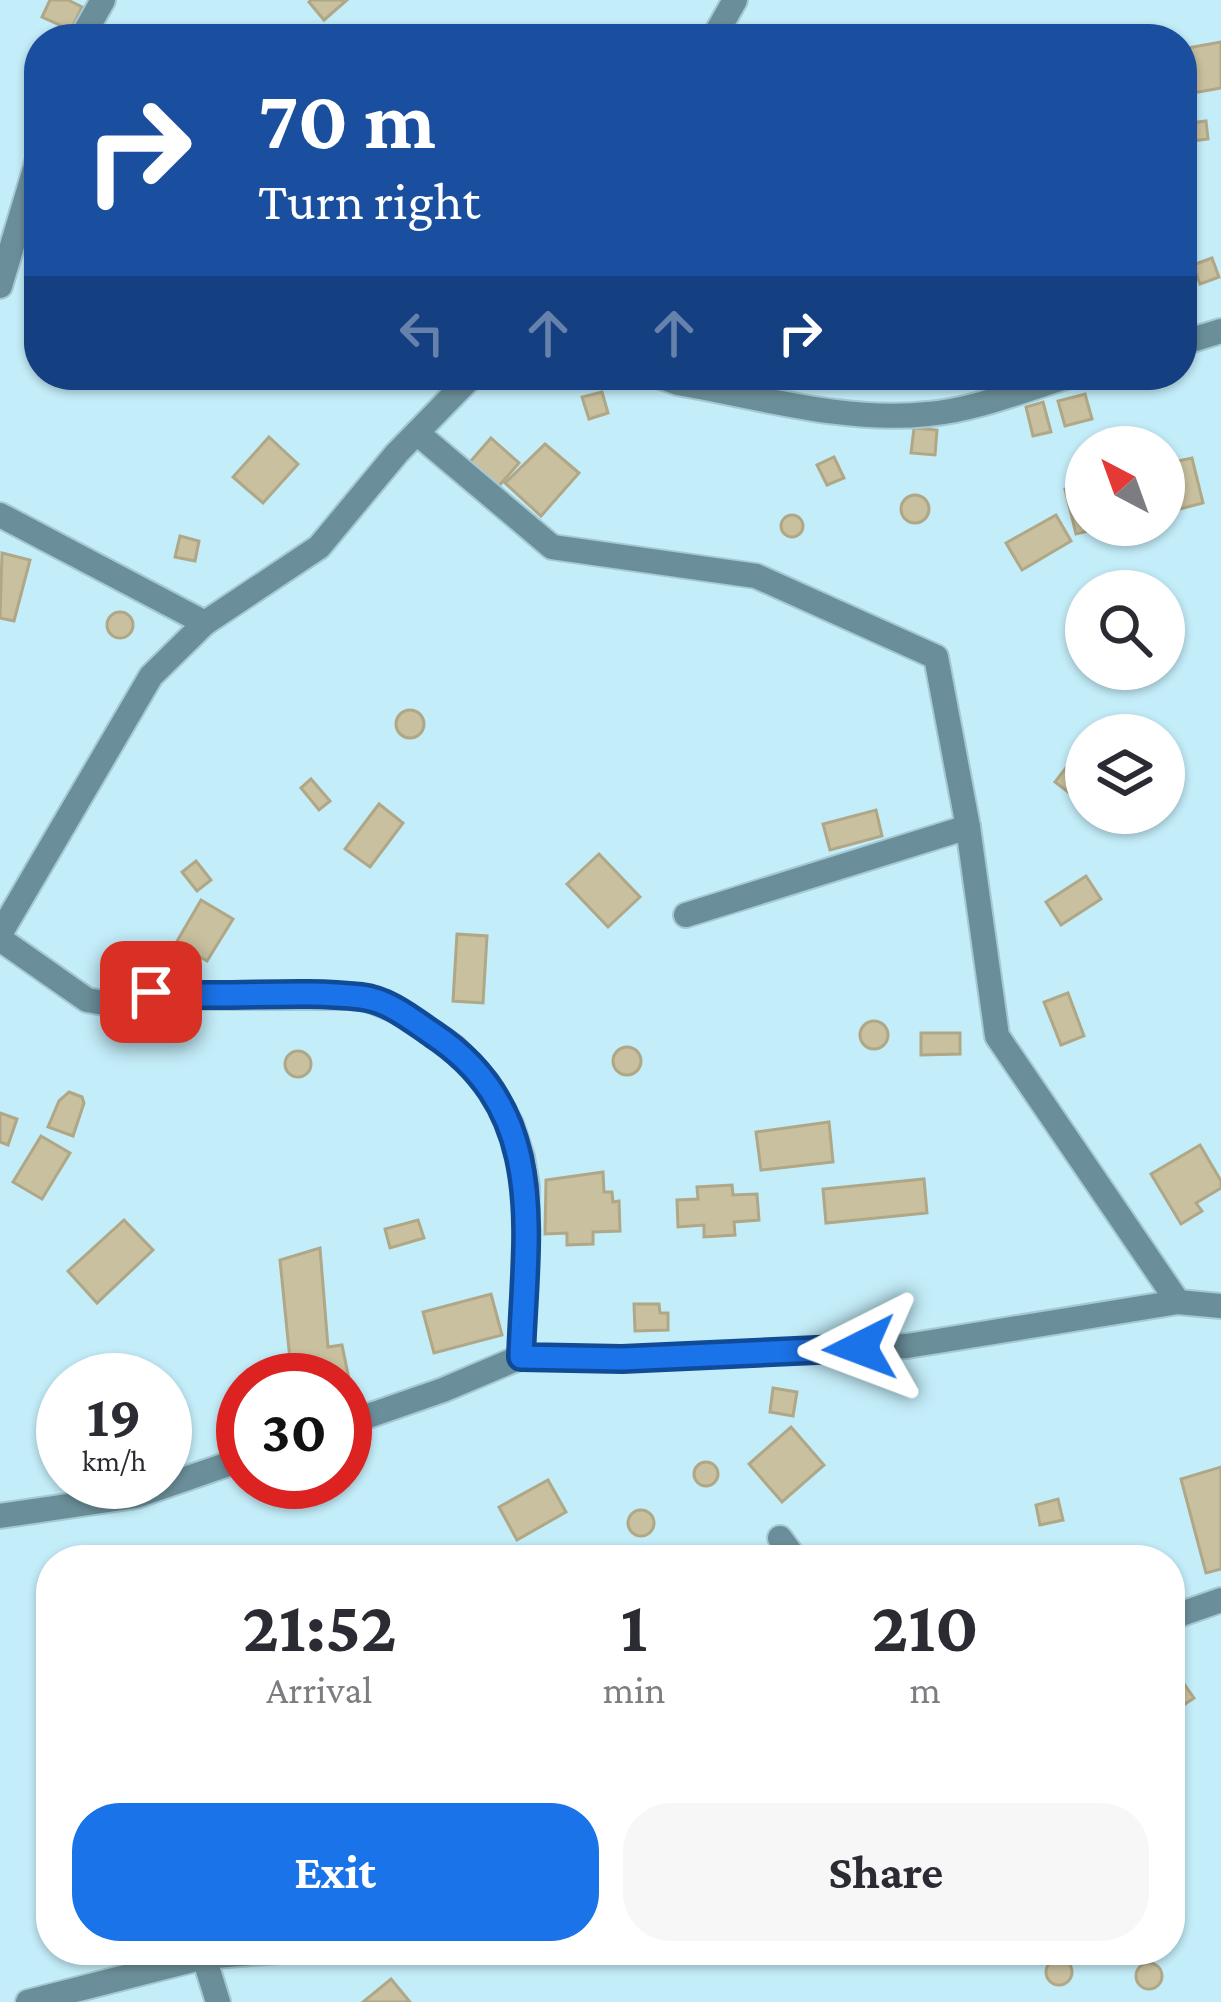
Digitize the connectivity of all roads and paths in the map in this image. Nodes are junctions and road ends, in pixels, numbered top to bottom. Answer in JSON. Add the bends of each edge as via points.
{"nodes":[{"id":1,"x":24,"y":206,"type":"edge"},
{"id":2,"x":0,"y":286,"type":"edge"},
{"id":3,"x":459,"y":390,"type":"edge"},
{"id":4,"x":719,"y":390,"type":"edge"},
{"id":5,"x":1021,"y":390,"type":"edge"},
{"id":6,"x":417,"y":433,"type":"junction"},
{"id":7,"x":0,"y":515,"type":"edge"},
{"id":8,"x":206,"y":622,"type":"junction"},
{"id":9,"x":968,"y":827,"type":"junction"},
{"id":10,"x":686,"y":915,"type":"dead end"},
{"id":11,"x":0,"y":936,"type":"edge"},
{"id":12,"x":1178,"y":1302,"type":"junction"},
{"id":13,"x":1221,"y":1306,"type":"edge"},
{"id":14,"x":521,"y":1357,"type":"junction"},
{"id":15,"x":372,"y":1415,"type":"edge"},
{"id":16,"x":216,"y":1468,"type":"edge"},
{"id":17,"x":0,"y":1516,"type":"edge"},
{"id":18,"x":780,"y":1538,"type":"dead end"},
{"id":19,"x":785,"y":1545,"type":"edge"},
{"id":20,"x":1221,"y":1600,"type":"edge"},
{"id":21,"x":1185,"y":1613,"type":"edge"},
{"id":22,"x":173,"y":1965,"type":"edge"},
{"id":23,"x":206,"y":1965,"type":"edge"},
{"id":24,"x":28,"y":2002,"type":"edge"},
{"id":25,"x":218,"y":2002,"type":"edge"}],
"edges":[{"from":1,"to":2,"type":"street"},
{"from":3,"to":6,"type":"street"},
{"from":4,"to":5,"type":"street","via":[[906,416]]},
{"from":6,"to":8,"type":"street","via":[[319,548]]},
{"from":6,"to":9,"type":"street","via":[[552,547],[756,576],[936,657]]},
{"from":7,"to":8,"type":"street"},
{"from":8,"to":11,"type":"street","via":[[151,676]]},
{"from":9,"to":10,"type":"street"},
{"from":9,"to":12,"type":"street","via":[[997,1036]]},
{"from":11,"to":14,"type":"street","via":[[88,1000],[121,1006],[151,992],[362,997],[455,1048],[488,1084],[522,1157]]},
{"from":12,"to":13,"type":"street"},
{"from":12,"to":14,"type":"street","via":[[907,1346]]},
{"from":14,"to":15,"type":"street"},
{"from":16,"to":17,"type":"street","via":[[136,1496]]},
{"from":18,"to":19,"type":"street"},
{"from":20,"to":21,"type":"street"},
{"from":22,"to":24,"type":"street"},
{"from":23,"to":25,"type":"street"}]}
